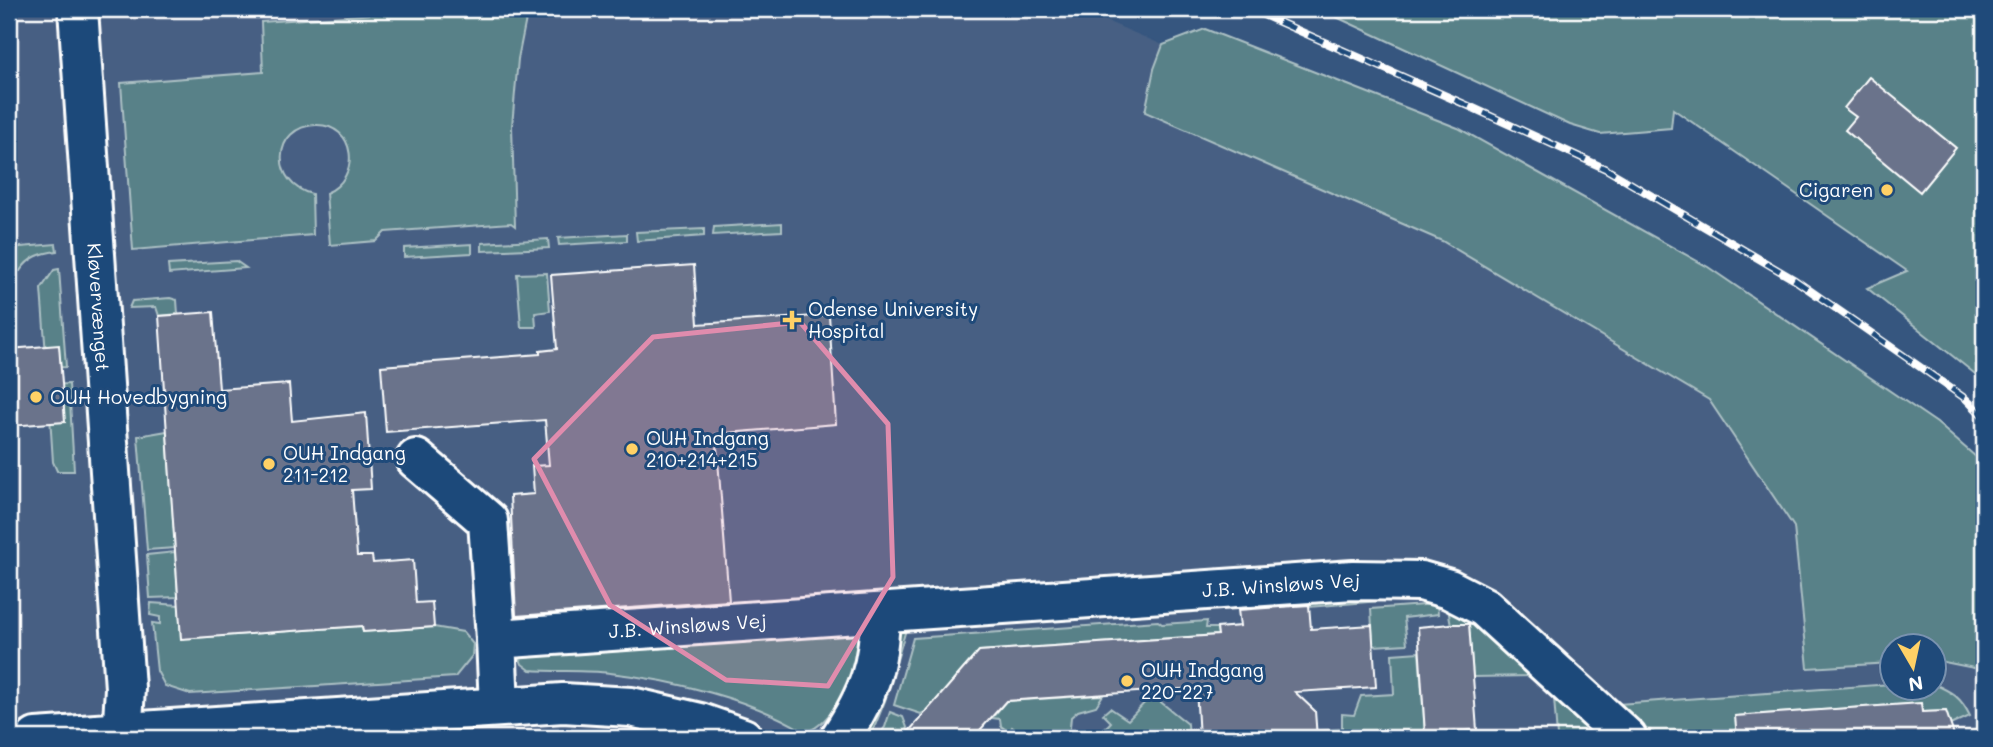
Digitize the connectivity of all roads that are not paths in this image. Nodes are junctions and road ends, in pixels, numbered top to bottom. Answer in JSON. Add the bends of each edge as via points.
{"nodes":[{"id":1,"x":78,"y":9,"type":"edge"},
{"id":2,"x":416,"y":458,"type":"dead end"},
{"id":3,"x":880,"y":613,"type":"junction"},
{"id":4,"x":496,"y":639,"type":"junction"},
{"id":5,"x":499,"y":706,"type":"junction"},
{"id":6,"x":122,"y":735,"type":"edge"},
{"id":7,"x":36,"y":738,"type":"edge"},
{"id":8,"x":743,"y":738,"type":"edge"},
{"id":9,"x":840,"y":738,"type":"edge"},
{"id":10,"x":1628,"y":738,"type":"edge"}],
"edges":[{"from":1,"to":6,"type":"street","name":"Kløvervænget","via":[[125,688]]},
{"from":2,"to":4,"type":"street","via":[[488,521]]},
{"from":3,"to":4,"type":"street","name":"J.B. Winsløws Vej"},
{"from":3,"to":9,"type":"street","via":[[876,665]]},
{"from":3,"to":10,"type":"street","name":"J.B. Winsløws Vej","via":[[1353,580],[1421,580],[1484,607]]},
{"from":4,"to":5,"type":"street"},
{"from":5,"to":6,"type":"street"},
{"from":5,"to":8,"type":"street","via":[[631,707]]},
{"from":6,"to":7,"type":"street"}]}
